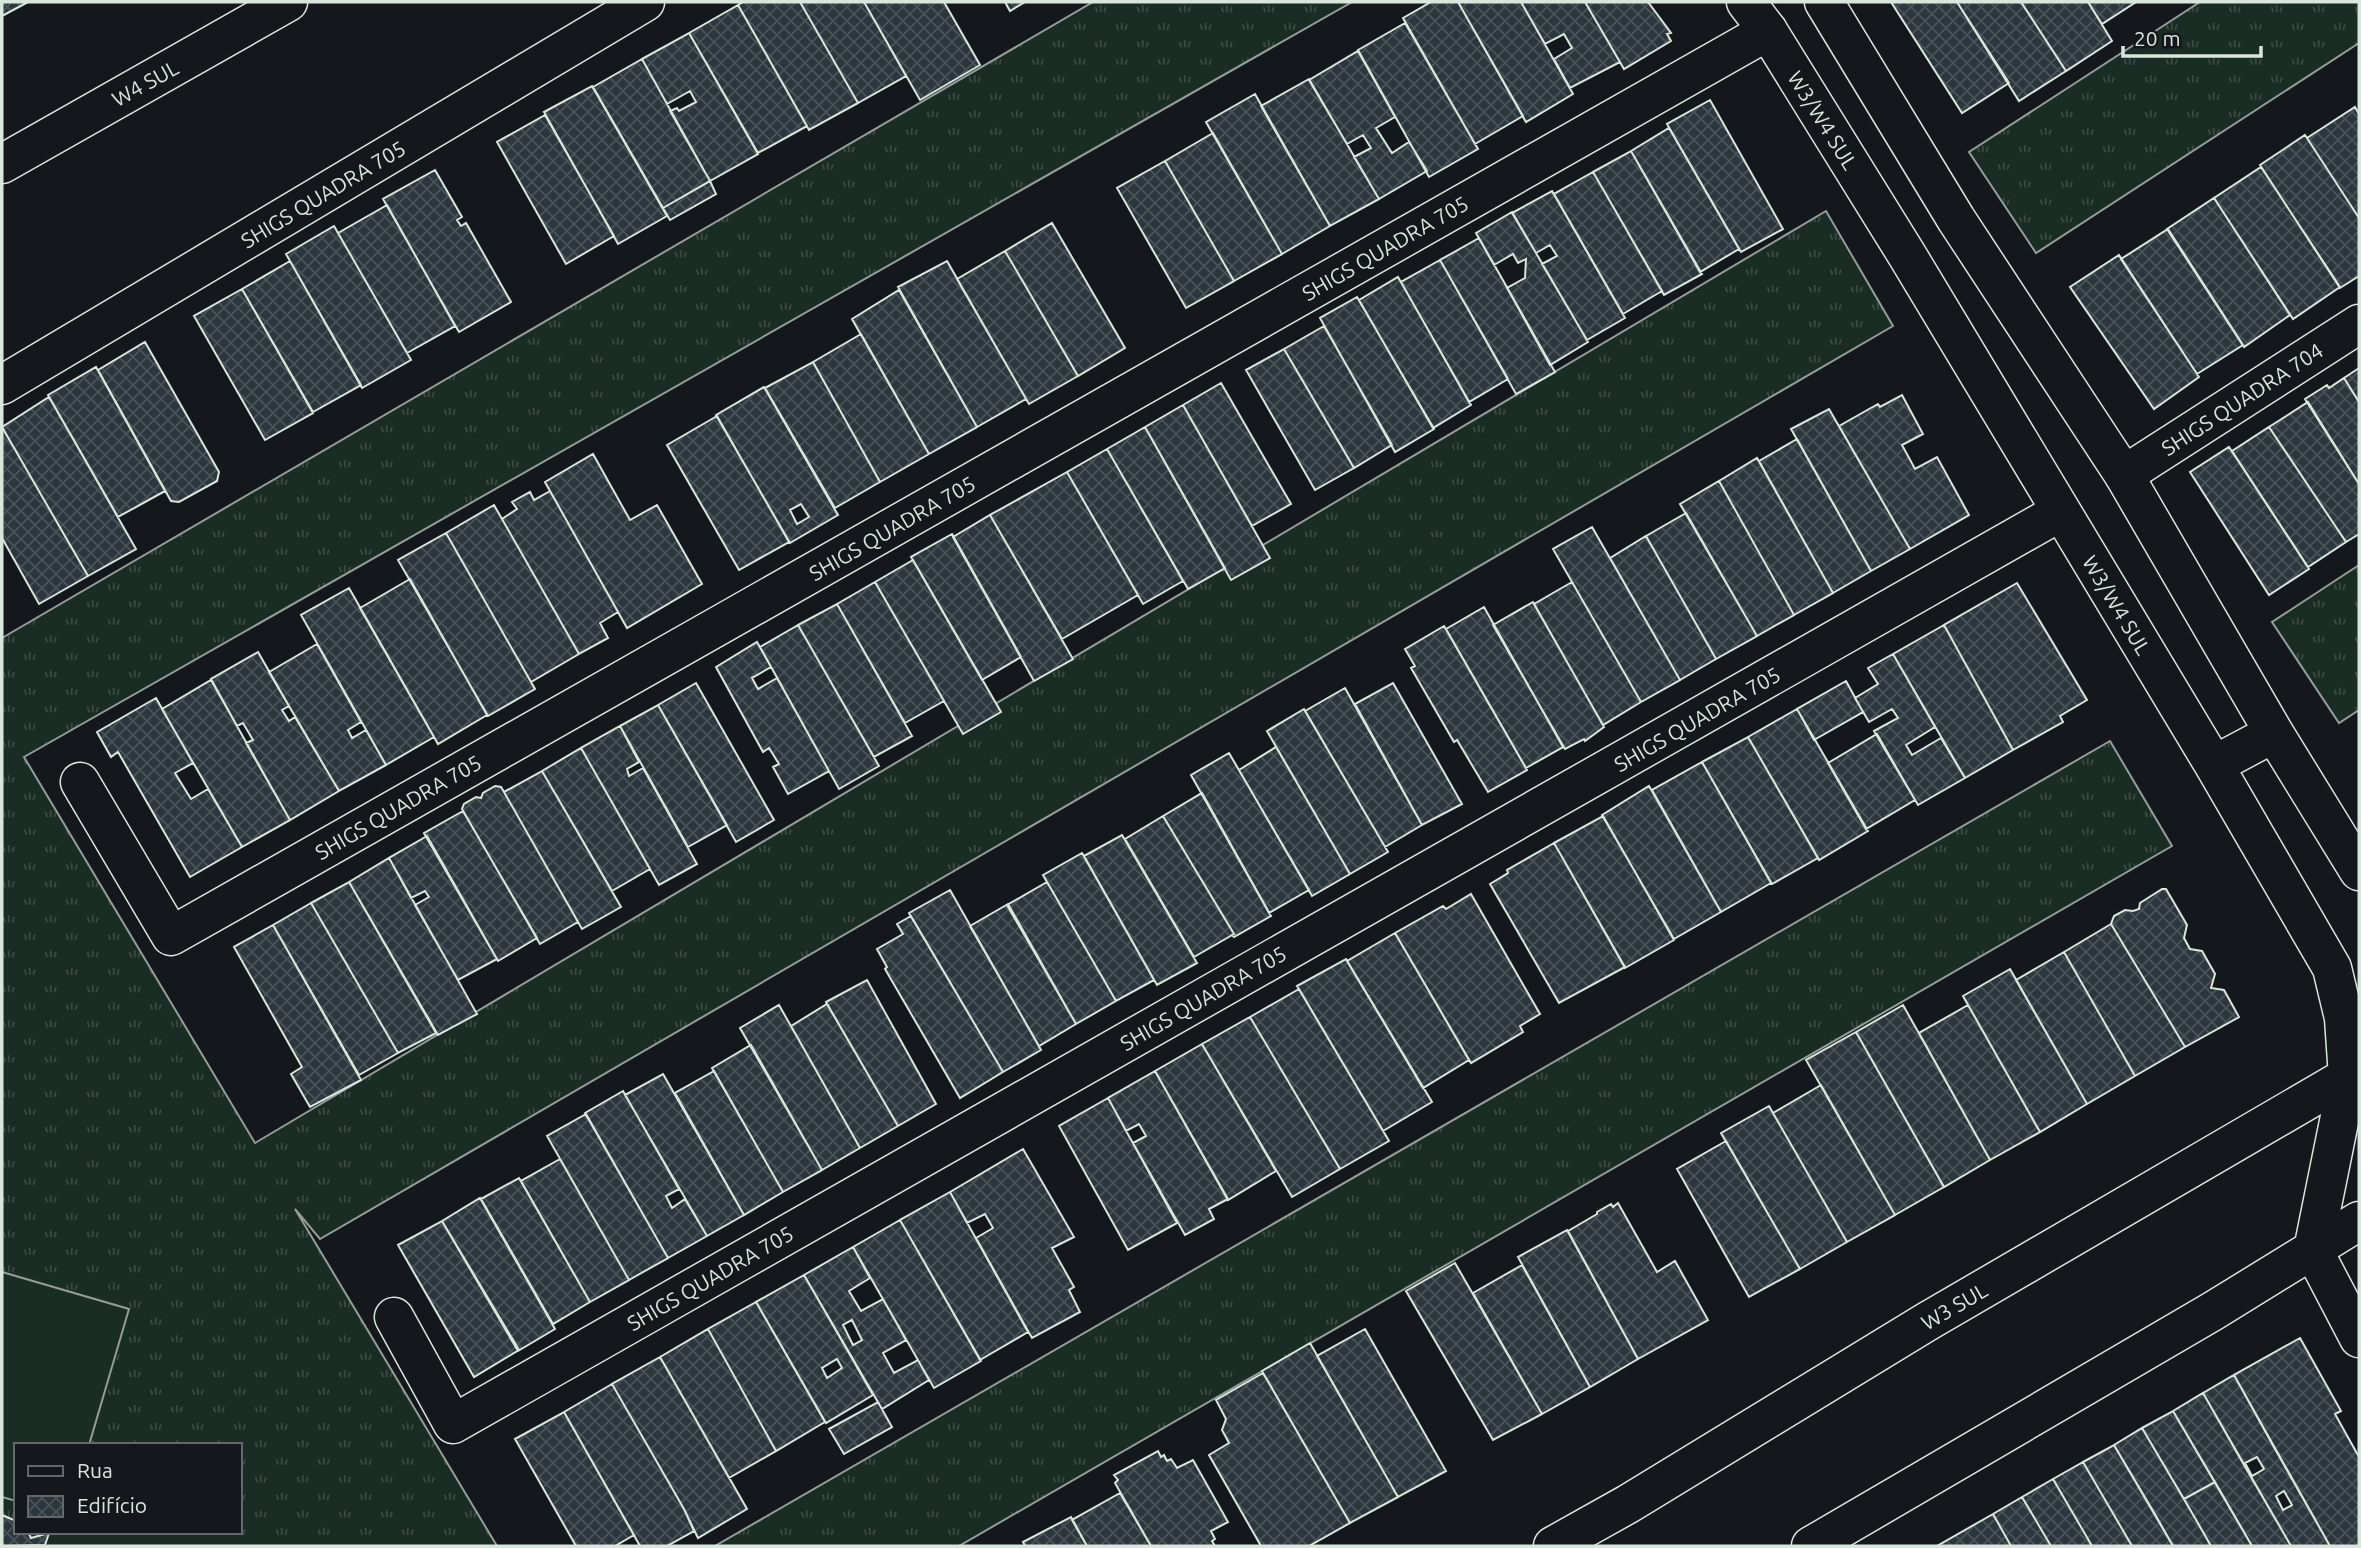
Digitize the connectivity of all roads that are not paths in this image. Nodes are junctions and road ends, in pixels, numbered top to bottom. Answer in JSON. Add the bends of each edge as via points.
{"nodes":[{"id":1,"x":288,"y":2,"type":"edge"},
{"id":2,"x":645,"y":2,"type":"edge"},
{"id":3,"x":1824,"y":2,"type":"edge"},
{"id":4,"x":1757,"y":16,"type":"edge"},
{"id":5,"x":2,"y":164,"type":"edge"},
{"id":6,"x":1956,"y":219,"type":"junction"},
{"id":7,"x":1907,"y":255,"type":"junction"},
{"id":8,"x":2359,"y":324,"type":"edge"},
{"id":9,"x":2,"y":385,"type":"edge"},
{"id":10,"x":2124,"y":475,"type":"junction"},
{"id":11,"x":2060,"y":513,"type":"junction"},
{"id":12,"x":2274,"y":733,"type":"junction"},
{"id":13,"x":2214,"y":765,"type":"junction"},
{"id":14,"x":80,"y":782,"type":"dead end"},
{"id":15,"x":2359,"y":871,"type":"edge"},
{"id":16,"x":2353,"y":1074,"type":"edge"},
{"id":17,"x":2359,"y":1221,"type":"edge"},
{"id":18,"x":2313,"y":1250,"type":"junction"},
{"id":19,"x":394,"y":1317,"type":"dead end"},
{"id":20,"x":2359,"y":1338,"type":"edge"},
{"id":21,"x":1628,"y":1504,"type":"junction"},
{"id":22,"x":1553,"y":1546,"type":"edge"},
{"id":23,"x":1602,"y":1546,"type":"edge"},
{"id":24,"x":1811,"y":1546,"type":"edge"}],
"edges":[{"from":1,"to":5,"type":"street","name":"W4 SUL"},
{"from":2,"to":9,"type":"street","name":"SHIGS QUADRA 705"},
{"from":3,"to":6,"type":"street"},
{"from":4,"to":7,"type":"street","name":"W3/W4 SUL"},
{"from":4,"to":14,"type":"street","name":"SHIGS QUADRA 705","via":[[171,936]]},
{"from":6,"to":7,"type":"street"},
{"from":6,"to":10,"type":"street"},
{"from":7,"to":11,"type":"street","name":"W3/W4 SUL"},
{"from":8,"to":10,"type":"street","name":"SHIGS QUADRA 704"},
{"from":10,"to":12,"type":"street"},
{"from":11,"to":13,"type":"street","name":"W3/W4 SUL"},
{"from":11,"to":19,"type":"street","name":"SHIGS QUADRA 705","via":[[453,1424]]},
{"from":12,"to":13,"type":"street"},
{"from":12,"to":15,"type":"street"},
{"from":13,"to":16,"type":"street","name":"W3/W4 SUL","via":[[2332,968]]},
{"from":16,"to":18,"type":"street","name":"W3/W4 SUL"},
{"from":16,"to":21,"type":"street","name":"W3 SUL","via":[[1928,1321]]},
{"from":17,"to":18,"type":"street"},
{"from":18,"to":20,"type":"street"},
{"from":18,"to":24,"type":"street"},
{"from":21,"to":22,"type":"street","name":"W3 SUL"},
{"from":21,"to":23,"type":"street"}]}
